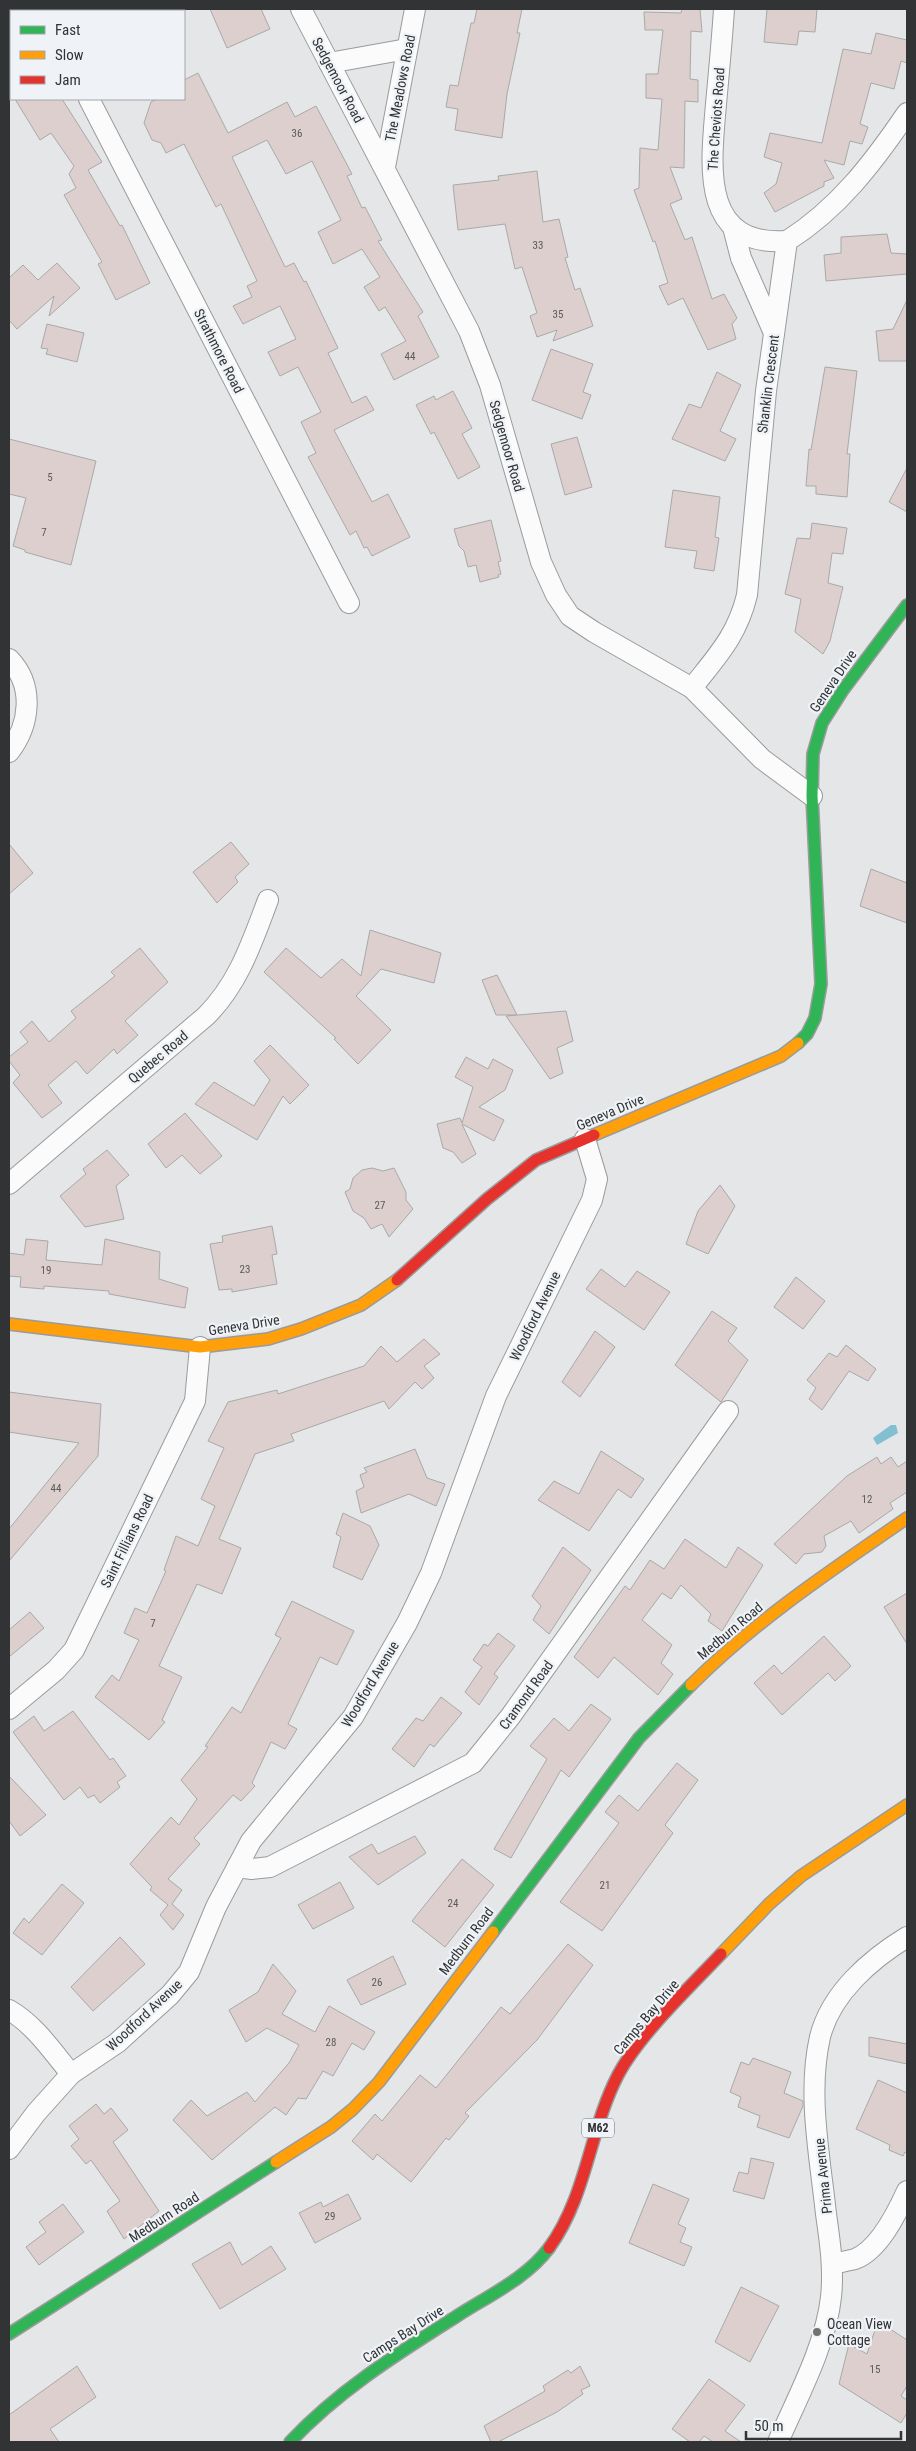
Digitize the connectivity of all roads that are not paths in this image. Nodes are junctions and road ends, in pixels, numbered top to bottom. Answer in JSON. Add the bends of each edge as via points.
{"nodes":[{"id":1,"x":301,"y":9,"type":"edge"},
{"id":2,"x":415,"y":9,"type":"edge"},
{"id":3,"x":724,"y":9,"type":"edge"},
{"id":4,"x":407,"y":49,"type":"junction"},
{"id":5,"x":329,"y":63,"type":"junction"},
{"id":6,"x":90,"y":100,"type":"edge"},
{"id":7,"x":907,"y":113,"type":"edge"},
{"id":8,"x":386,"y":167,"type":"junction"},
{"id":9,"x":733,"y":227,"type":"junction"},
{"id":10,"x":787,"y":241,"type":"junction"},
{"id":11,"x":774,"y":332,"type":"junction"},
{"id":12,"x":349,"y":603,"type":"dead end"},
{"id":13,"x":907,"y":605,"type":"edge"},
{"id":14,"x":9,"y":659,"type":"edge"},
{"id":15,"x":692,"y":688,"type":"junction"},
{"id":16,"x":9,"y":752,"type":"edge"},
{"id":17,"x":812,"y":796,"type":"junction"},
{"id":18,"x":268,"y":900,"type":"dead end"},
{"id":19,"x":585,"y":1140,"type":"junction"},
{"id":20,"x":9,"y":1184,"type":"edge"},
{"id":21,"x":9,"y":1324,"type":"edge"},
{"id":22,"x":200,"y":1347,"type":"junction"},
{"id":23,"x":728,"y":1411,"type":"dead end"},
{"id":24,"x":907,"y":1518,"type":"edge"},
{"id":25,"x":9,"y":1709,"type":"edge"},
{"id":26,"x":907,"y":1805,"type":"edge"},
{"id":27,"x":237,"y":1867,"type":"junction"},
{"id":28,"x":907,"y":1937,"type":"edge"},
{"id":29,"x":9,"y":2010,"type":"edge"},
{"id":30,"x":71,"y":2074,"type":"junction"},
{"id":31,"x":9,"y":2149,"type":"edge"},
{"id":32,"x":907,"y":2191,"type":"edge"},
{"id":33,"x":832,"y":2264,"type":"junction"},
{"id":34,"x":9,"y":2334,"type":"edge"},
{"id":35,"x":290,"y":2442,"type":"edge"},
{"id":36,"x":778,"y":2442,"type":"edge"}],
"edges":[{"from":1,"to":5,"type":"street","name":"Sedgemoor Road"},
{"from":2,"to":4,"type":"street","name":"The Meadows Road"},
{"from":3,"to":9,"type":"street","name":"The Cheviots Road","via":[[711,160],[713,187],[720,210]]},
{"from":4,"to":5,"type":"street"},
{"from":4,"to":8,"type":"street","name":"The Meadows Road"},
{"from":5,"to":8,"type":"street","name":"Sedgemoor Road"},
{"from":6,"to":12,"type":"street","name":"Strathmore Road"},
{"from":7,"to":10,"type":"street","via":[[847,193],[809,227]]},
{"from":8,"to":15,"type":"street","name":"Sedgemoor Road","via":[[469,331],[490,385],[541,562],[556,595],[570,616]]},
{"from":9,"to":10,"type":"street","name":"The Cheviots Road","via":[[753,239]]},
{"from":9,"to":11,"type":"street","via":[[741,258]]},
{"from":10,"to":11,"type":"street","name":"Shanklin Crescent"},
{"from":11,"to":15,"type":"street","name":"Shanklin Crescent","via":[[747,595],[731,638]]},
{"from":13,"to":17,"type":"street","name":"Geneva Drive","via":[[842,690],[822,723],[813,754]]},
{"from":14,"to":16,"type":"street","via":[[21,677],[27,712],[23,728]]},
{"from":15,"to":17,"type":"street","name":"Sedgemoor Road","via":[[762,759]]},
{"from":17,"to":19,"type":"street","name":"Geneva Drive","via":[[821,984],[812,1028],[801,1043],[781,1056]]},
{"from":18,"to":20,"type":"street","name":"Quebec Road","via":[[248,954],[224,999]]},
{"from":19,"to":22,"type":"street","name":"Geneva Drive","via":[[536,1160],[523,1169],[393,1284],[360,1305],[268,1340]]},
{"from":19,"to":27,"type":"street","name":"Woodford Avenue","via":[[597,1179],[592,1200],[496,1396],[431,1573],[407,1623],[353,1717],[270,1816]]},
{"from":21,"to":22,"type":"street","name":"Geneva Drive"},
{"from":22,"to":25,"type":"street","name":"Saint Fillians Road","via":[[195,1401],[74,1650],[56,1670]]},
{"from":23,"to":27,"type":"street","name":"Cramond Road","via":[[510,1717],[473,1763],[270,1867]]},
{"from":24,"to":34,"type":"street","name":"Medburn Road","via":[[783,1605],[739,1641],[639,1738],[379,2082],[354,2109],[331,2127]]},
{"from":26,"to":35,"type":"street","name":"Camps Bay Drive","number":"M62","via":[[802,1875],[749,1923],[638,2045],[618,2074],[602,2112],[580,2188],[548,2250],[504,2286],[354,2383]]},
{"from":27,"to":30,"type":"street","name":"Woodford Avenue","via":[[189,1972],[170,1995],[117,2044]]},
{"from":28,"to":33,"type":"street","name":"Prima Avenue","via":[[878,1955],[858,1974],[830,2013],[821,2036],[816,2102]]},
{"from":29,"to":30,"type":"street","via":[[43,2040]]},
{"from":30,"to":31,"type":"street","name":"Woodford Avenue"},
{"from":32,"to":33,"type":"street","via":[[888,2229],[872,2245],[857,2258]]},
{"from":33,"to":36,"type":"street","name":"Prima Avenue","via":[[831,2298],[824,2329]]}]}
